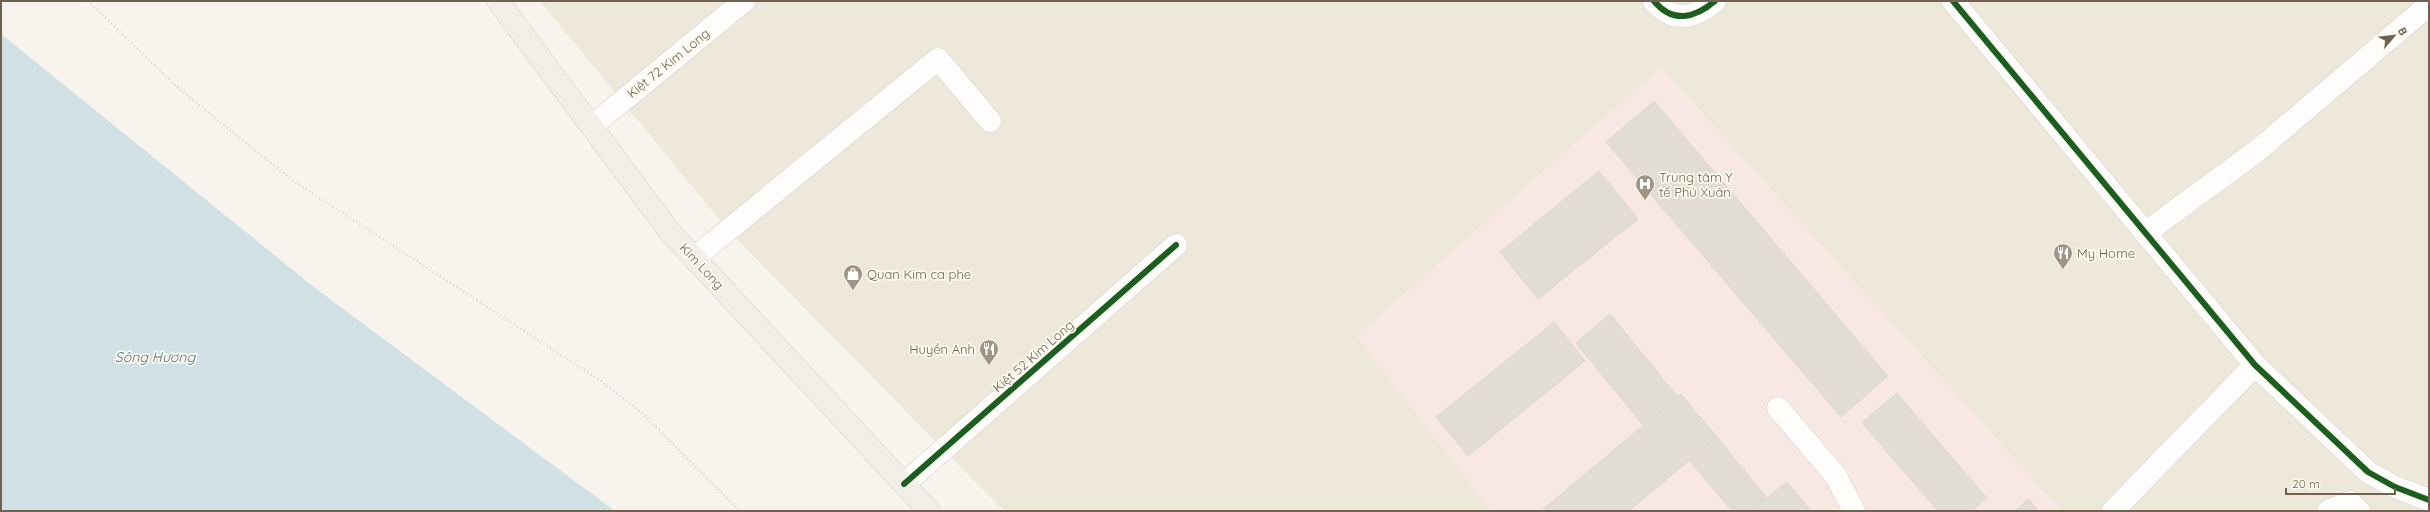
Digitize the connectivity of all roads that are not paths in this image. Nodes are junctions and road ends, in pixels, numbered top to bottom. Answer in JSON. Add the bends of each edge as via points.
{"nodes":[{"id":1,"x":498,"y":1,"type":"edge"},
{"id":2,"x":744,"y":1,"type":"edge"},
{"id":3,"x":1654,"y":1,"type":"edge"},
{"id":4,"x":1715,"y":1,"type":"edge"},
{"id":5,"x":1953,"y":1,"type":"edge"},
{"id":6,"x":2429,"y":5,"type":"edge"},
{"id":7,"x":990,"y":121,"type":"dead end"},
{"id":8,"x":592,"y":126,"type":"junction"},
{"id":9,"x":2146,"y":233,"type":"junction"},
{"id":10,"x":1176,"y":245,"type":"dead end"},
{"id":11,"x":694,"y":258,"type":"junction"},
{"id":12,"x":2255,"y":365,"type":"junction"},
{"id":13,"x":1778,"y":408,"type":"dead end"},
{"id":14,"x":904,"y":484,"type":"junction"},
{"id":15,"x":2429,"y":500,"type":"edge"},
{"id":16,"x":929,"y":511,"type":"edge"},
{"id":17,"x":1854,"y":511,"type":"edge"},
{"id":18,"x":2113,"y":511,"type":"edge"},
{"id":19,"x":2328,"y":511,"type":"edge"},
{"id":20,"x":2359,"y":511,"type":"edge"}],
"edges":[{"from":1,"to":8,"type":"main road","name":"Kim Long"},
{"from":2,"to":8,"type":"street","name":"Kiệt 72 Kim Long"},
{"from":3,"to":4,"type":"street","via":[[1661,10],[1684,18],[1703,11]]},
{"from":5,"to":9,"type":"street"},
{"from":6,"to":9,"type":"street","via":[[2257,151]]},
{"from":7,"to":11,"type":"street","via":[[938,60]]},
{"from":8,"to":11,"type":"main road","name":"Kim Long","via":[[670,232]]},
{"from":9,"to":12,"type":"street"},
{"from":10,"to":14,"type":"street","name":"Kiệt 52 Kim Long"},
{"from":11,"to":14,"type":"main road","name":"Kim Long"},
{"from":12,"to":15,"type":"street","via":[[2368,472],[2395,488]]},
{"from":12,"to":18,"type":"street"},
{"from":13,"to":17,"type":"street","via":[[1836,476]]},
{"from":14,"to":16,"type":"main road","name":"Kim Long"},
{"from":19,"to":20,"type":"street","via":[[2350,502]]}]}
